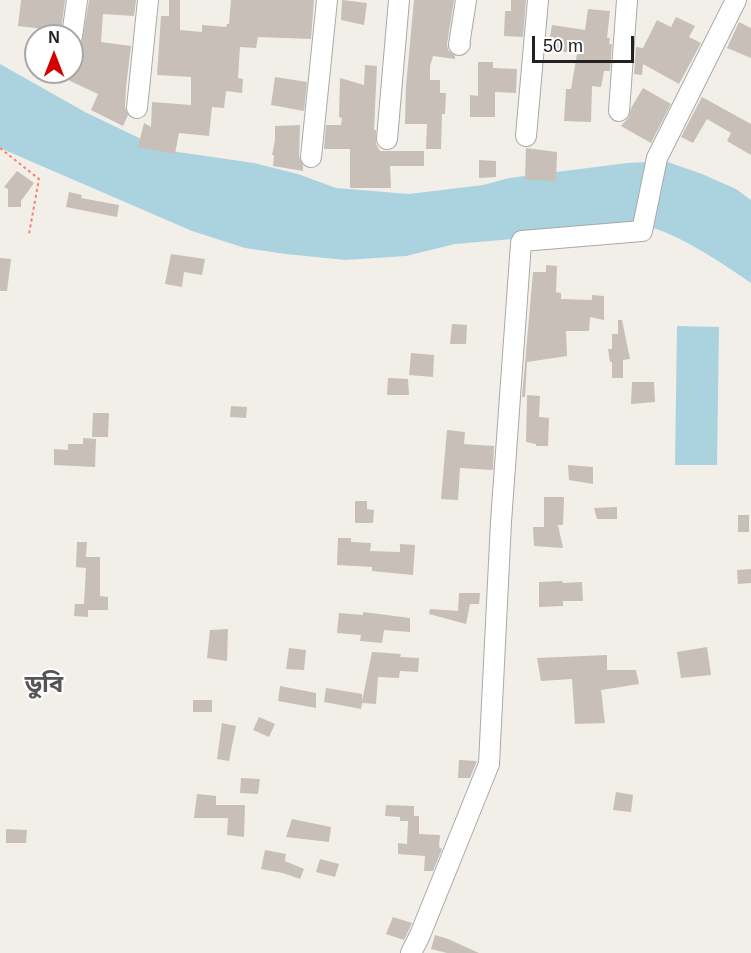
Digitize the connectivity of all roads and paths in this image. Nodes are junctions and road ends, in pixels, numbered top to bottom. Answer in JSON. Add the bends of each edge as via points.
{"nodes":[{"id":1,"x":77,"y":0,"type":"edge"},
{"id":2,"x":148,"y":0,"type":"edge"},
{"id":3,"x":327,"y":0,"type":"edge"},
{"id":4,"x":399,"y":0,"type":"edge"},
{"id":5,"x":466,"y":0,"type":"edge"},
{"id":6,"x":538,"y":0,"type":"edge"},
{"id":7,"x":627,"y":0,"type":"edge"},
{"id":8,"x":736,"y":0,"type":"edge"},
{"id":9,"x":74,"y":24,"type":"edge"},
{"id":10,"x":460,"y":44,"type":"dead end"},
{"id":11,"x":137,"y":108,"type":"dead end"},
{"id":12,"x":619,"y":111,"type":"dead end"},
{"id":13,"x":526,"y":135,"type":"dead end"},
{"id":14,"x":387,"y":139,"type":"dead end"},
{"id":15,"x":0,"y":148,"type":"edge"},
{"id":16,"x":311,"y":157,"type":"dead end"},
{"id":17,"x":28,"y":234,"type":"dead end"},
{"id":18,"x":411,"y":953,"type":"edge"}],
"edges":[{"from":1,"to":9,"type":"street"},
{"from":2,"to":11,"type":"street"},
{"from":3,"to":16,"type":"street"},
{"from":4,"to":14,"type":"street"},
{"from":5,"to":10,"type":"street"},
{"from":6,"to":13,"type":"street"},
{"from":7,"to":12,"type":"street"},
{"from":8,"to":18,"type":"street","via":[[657,158],[642,231],[520,243],[489,764]]},
{"from":15,"to":17,"type":"path","via":[[39,179]]}]}
